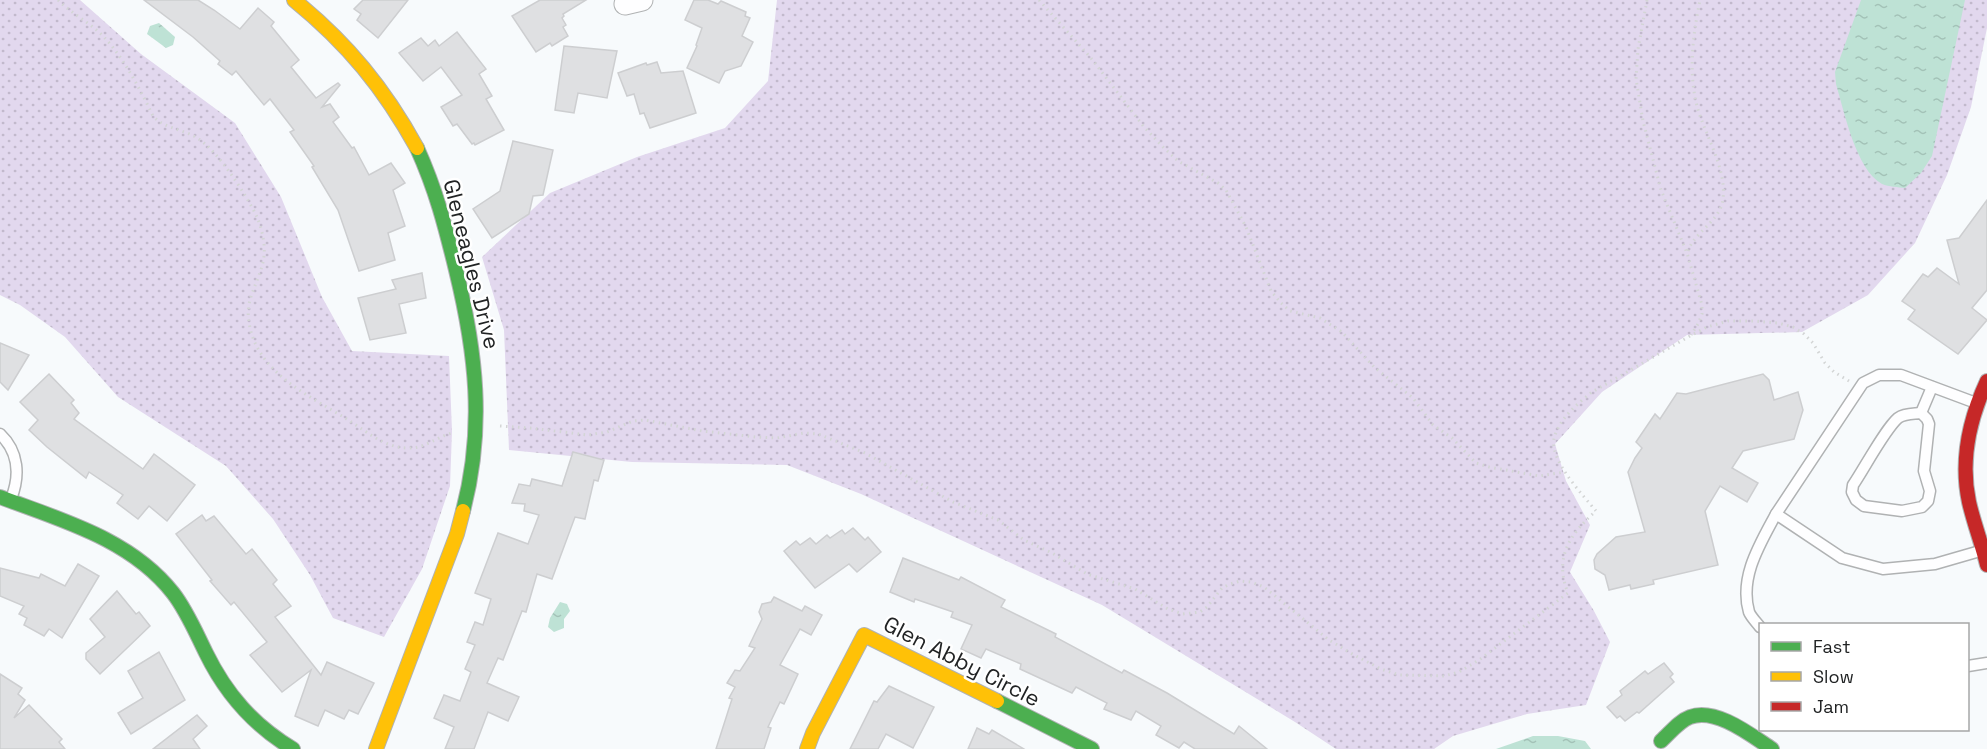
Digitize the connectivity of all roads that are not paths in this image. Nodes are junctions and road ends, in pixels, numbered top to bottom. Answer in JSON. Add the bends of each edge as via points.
{"nodes":[{"id":1,"x":294,"y":0,"type":"edge"},
{"id":2,"x":1987,"y":381,"type":"edge"},
{"id":3,"x":1932,"y":387,"type":"junction"},
{"id":4,"x":1976,"y":404,"type":"junction"},
{"id":5,"x":1921,"y":413,"type":"junction"},
{"id":6,"x":0,"y":434,"type":"edge"},
{"id":7,"x":5,"y":499,"type":"edge"},
{"id":8,"x":1776,"y":514,"type":"junction"},
{"id":9,"x":1985,"y":549,"type":"edge"},
{"id":10,"x":1987,"y":565,"type":"edge"},
{"id":11,"x":1759,"y":625,"type":"edge"},
{"id":12,"x":1987,"y":663,"type":"edge"},
{"id":13,"x":1969,"y":666,"type":"edge"},
{"id":14,"x":1660,"y":741,"type":"dead end"},
{"id":15,"x":293,"y":749,"type":"edge"},
{"id":16,"x":376,"y":749,"type":"edge"},
{"id":17,"x":807,"y":749,"type":"edge"},
{"id":18,"x":1090,"y":749,"type":"edge"},
{"id":19,"x":1772,"y":749,"type":"edge"}],
"edges":[{"from":1,"to":16,"type":"street","name":"Gleneagles Drive","via":[[344,43],[369,72],[394,105],[426,166],[441,209],[466,311],[476,379],[477,429],[466,501]]},
{"from":2,"to":4,"type":"street"},
{"from":3,"to":4,"type":"lane"},
{"from":3,"to":5,"type":"lane"},
{"from":3,"to":8,"type":"lane","via":[[1901,375],[1879,375],[1863,383]]},
{"from":4,"to":9,"type":"street","via":[[1968,433],[1965,482]]},
{"from":5,"to":5,"type":"lane","via":[[1899,418],[1853,485],[1852,492],[1863,506],[1902,511],[1922,507],[1928,501],[1930,492],[1924,471],[1929,424]]},
{"from":6,"to":7,"type":"lane","via":[[16,458],[17,484]]},
{"from":7,"to":15,"type":"street","via":[[93,533],[149,569],[189,616],[213,668],[241,707]]},
{"from":8,"to":9,"type":"lane","via":[[1842,558],[1883,569],[1935,564]]},
{"from":8,"to":11,"type":"lane","via":[[1753,559],[1746,586],[1750,614]]},
{"from":9,"to":10,"type":"street"},
{"from":12,"to":13,"type":"lane"},
{"from":14,"to":19,"type":"street","via":[[1691,717],[1706,713]]},
{"from":17,"to":18,"type":"street","name":"Glen Abby Circle","via":[[864,635]]}]}
